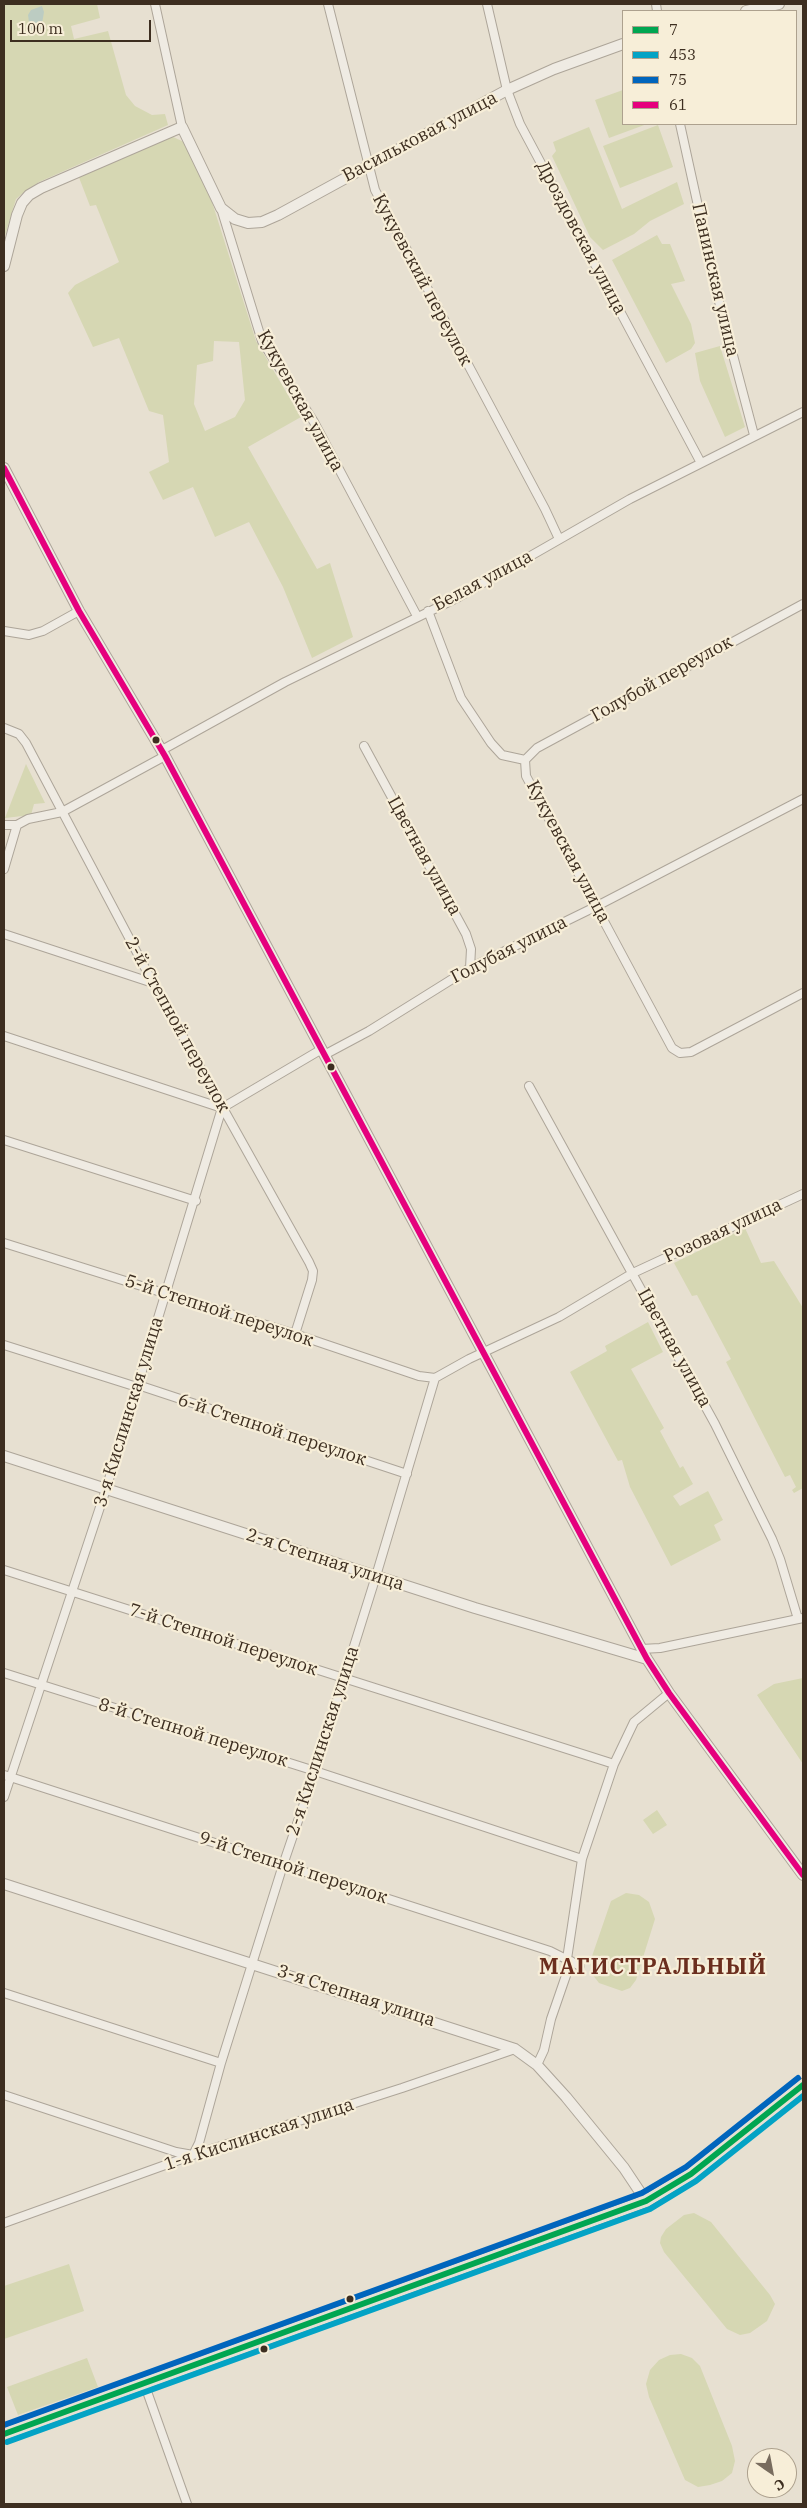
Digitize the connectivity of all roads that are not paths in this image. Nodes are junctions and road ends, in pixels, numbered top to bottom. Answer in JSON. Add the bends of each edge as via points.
{"nodes":[{"id":1,"x":155,"y":4,"type":"edge"},
{"id":2,"x":328,"y":4,"type":"edge"},
{"id":3,"x":487,"y":4,"type":"edge"},
{"id":4,"x":779,"y":4,"type":"edge"},
{"id":5,"x":751,"y":10,"type":"edge"},
{"id":6,"x":622,"y":44,"type":"edge"},
{"id":7,"x":507,"y":90,"type":"junction"},
{"id":8,"x":680,"y":125,"type":"edge"},
{"id":9,"x":182,"y":127,"type":"junction"},
{"id":10,"x":367,"y":165,"type":"junction"},
{"id":11,"x":221,"y":208,"type":"junction"},
{"id":12,"x":4,"y":266,"type":"edge"},
{"id":13,"x":803,"y":412,"type":"edge"},
{"id":14,"x":754,"y":435,"type":"junction"},
{"id":15,"x":701,"y":463,"type":"junction"},
{"id":16,"x":4,"y":468,"type":"edge"},
{"id":17,"x":559,"y":539,"type":"junction"},
{"id":18,"x":803,"y":604,"type":"edge"},
{"id":19,"x":79,"y":611,"type":"junction"},
{"id":20,"x":428,"y":611,"type":"junction"},
{"id":21,"x":417,"y":616,"type":"junction"},
{"id":22,"x":4,"y":631,"type":"edge"},
{"id":23,"x":4,"y":728,"type":"edge"},
{"id":24,"x":364,"y":746,"type":"dead end"},
{"id":25,"x":164,"y":753,"type":"junction"},
{"id":26,"x":525,"y":760,"type":"junction"},
{"id":27,"x":803,"y":799,"type":"edge"},
{"id":28,"x":62,"y":812,"type":"junction"},
{"id":29,"x":4,"y":825,"type":"edge"},
{"id":30,"x":17,"y":825,"type":"junction"},
{"id":31,"x":4,"y":869,"type":"edge"},
{"id":32,"x":598,"y":906,"type":"junction"},
{"id":33,"x":4,"y":934,"type":"edge"},
{"id":34,"x":470,"y":968,"type":"junction"},
{"id":35,"x":153,"y":983,"type":"junction"},
{"id":36,"x":803,"y":994,"type":"edge"},
{"id":37,"x":4,"y":1036,"type":"edge"},
{"id":38,"x":324,"y":1051,"type":"junction"},
{"id":39,"x":529,"y":1086,"type":"dead end"},
{"id":40,"x":222,"y":1108,"type":"junction"},
{"id":41,"x":4,"y":1140,"type":"edge"},
{"id":42,"x":803,"y":1194,"type":"edge"},
{"id":43,"x":196,"y":1201,"type":"junction"},
{"id":44,"x":4,"y":1243,"type":"edge"},
{"id":45,"x":633,"y":1273,"type":"junction"},
{"id":46,"x":166,"y":1294,"type":"junction"},
{"id":47,"x":295,"y":1334,"type":"junction"},
{"id":48,"x":4,"y":1345,"type":"edge"},
{"id":49,"x":484,"y":1353,"type":"junction"},
{"id":50,"x":435,"y":1378,"type":"junction"},
{"id":51,"x":137,"y":1386,"type":"junction"},
{"id":52,"x":4,"y":1456,"type":"edge"},
{"id":53,"x":407,"y":1474,"type":"junction"},
{"id":54,"x":106,"y":1489,"type":"junction"},
{"id":55,"x":4,"y":1570,"type":"edge"},
{"id":56,"x":376,"y":1576,"type":"junction"},
{"id":57,"x":71,"y":1592,"type":"junction"},
{"id":58,"x":800,"y":1618,"type":"edge"},
{"id":59,"x":641,"y":1649,"type":"junction"},
{"id":60,"x":647,"y":1659,"type":"junction"},
{"id":61,"x":4,"y":1673,"type":"edge"},
{"id":62,"x":343,"y":1678,"type":"junction"},
{"id":63,"x":40,"y":1685,"type":"junction"},
{"id":64,"x":669,"y":1693,"type":"junction"},
{"id":65,"x":614,"y":1764,"type":"junction"},
{"id":66,"x":315,"y":1771,"type":"junction"},
{"id":67,"x":7,"y":1776,"type":"edge"},
{"id":68,"x":4,"y":1797,"type":"edge"},
{"id":69,"x":582,"y":1859,"type":"junction"},
{"id":70,"x":283,"y":1865,"type":"junction"},
{"id":71,"x":803,"y":1875,"type":"edge"},
{"id":72,"x":4,"y":1884,"type":"edge"},
{"id":73,"x":569,"y":1960,"type":"junction"},
{"id":74,"x":253,"y":1963,"type":"junction"},
{"id":75,"x":580,"y":1966,"type":"dead end"},
{"id":76,"x":4,"y":1992,"type":"edge"},
{"id":77,"x":515,"y":2048,"type":"junction"},
{"id":78,"x":221,"y":2063,"type":"junction"},
{"id":79,"x":537,"y":2064,"type":"junction"},
{"id":80,"x":803,"y":2086,"type":"edge"},
{"id":81,"x":4,"y":2096,"type":"edge"},
{"id":82,"x":193,"y":2155,"type":"junction"},
{"id":83,"x":646,"y":2201,"type":"junction"},
{"id":84,"x":4,"y":2223,"type":"edge"},
{"id":85,"x":144,"y":2382,"type":"junction"},
{"id":86,"x":4,"y":2434,"type":"edge"},
{"id":87,"x":187,"y":2504,"type":"edge"}],
"edges":[{"from":1,"to":9,"type":"street","name":"Кукуевская улица"},
{"from":2,"to":10,"type":"street","name":"Кукуевский переулок"},
{"from":3,"to":7,"type":"street","name":"Дроздовская улица"},
{"from":4,"to":5,"type":"street"},
{"from":6,"to":7,"type":"street","name":"Васильковая улица"},
{"from":7,"to":10,"type":"street","name":"Васильковая улица"},
{"from":7,"to":15,"type":"street","name":"Дроздовская улица","via":[[520,124]]},
{"from":8,"to":14,"type":"street","name":"Панинская улица","via":[[720,306]]},
{"from":9,"to":11,"type":"street","name":"Кукуевская улица"},
{"from":9,"to":12,"type":"street","via":[[29,195],[17,215]]},
{"from":10,"to":11,"type":"street","name":"Васильковая улица","via":[[262,222],[248,223],[235,219]]},
{"from":10,"to":17,"type":"street","name":"Кукуевский переулок","via":[[375,190]]},
{"from":11,"to":21,"type":"street","name":"Кукуевская улица","via":[[262,341],[314,422]]},
{"from":13,"to":14,"type":"street","name":"Белая улица"},
{"from":14,"to":15,"type":"street","name":"Белая улица"},
{"from":15,"to":17,"type":"street","name":"Белая улица"},
{"from":16,"to":19,"type":"street"},
{"from":17,"to":20,"type":"street","name":"Белая улица"},
{"from":18,"to":26,"type":"street","name":"Голубой переулок","via":[[537,748]]},
{"from":19,"to":22,"type":"street","via":[[30,635]]},
{"from":19,"to":25,"type":"street"},
{"from":20,"to":21,"type":"street","name":"Белая улица"},
{"from":20,"to":26,"type":"street","name":"Кукуевская улица","via":[[461,698],[502,755]]},
{"from":21,"to":25,"type":"street","name":"Белая улица","via":[[285,682]]},
{"from":23,"to":28,"type":"street","name":"2-й Степной переулок","via":[[19,734],[26,743]]},
{"from":24,"to":34,"type":"street","name":"Цветная улица","via":[[466,934],[472,949]]},
{"from":25,"to":28,"type":"street","name":"Белая улица"},
{"from":25,"to":38,"type":"street"},
{"from":26,"to":32,"type":"street","name":"Кукуевская улица","via":[[526,776]]},
{"from":27,"to":32,"type":"street","name":"Голубая улица"},
{"from":28,"to":30,"type":"street","name":"Белая улица","via":[[28,819]]},
{"from":28,"to":35,"type":"street","name":"2-й Степной переулок"},
{"from":29,"to":30,"type":"street"},
{"from":30,"to":31,"type":"street"},
{"from":32,"to":34,"type":"street","name":"Голубая улица"},
{"from":32,"to":36,"type":"street","name":"Кукуевская улица","via":[[672,1048],[680,1053],[692,1052]]},
{"from":33,"to":35,"type":"street"},
{"from":34,"to":38,"type":"street","name":"Голубая улица","via":[[369,1031]]},
{"from":35,"to":40,"type":"street","name":"2-й Степной переулок"},
{"from":37,"to":40,"type":"street"},
{"from":38,"to":40,"type":"street"},
{"from":38,"to":49,"type":"street"},
{"from":39,"to":45,"type":"street","name":"Цветная улица"},
{"from":40,"to":43,"type":"street","name":"3-я Кислинская улица"},
{"from":40,"to":47,"type":"street","name":"2-й Степной переулок","via":[[313,1271]]},
{"from":41,"to":43,"type":"street"},
{"from":42,"to":45,"type":"street","name":"Розовая улица"},
{"from":43,"to":46,"type":"street","name":"3-я Кислинская улица"},
{"from":44,"to":46,"type":"street","name":"5-й Степной переулок"},
{"from":45,"to":49,"type":"street","name":"Розовая улица","via":[[552,1321]]},
{"from":45,"to":58,"type":"street","name":"Цветная улица","via":[[715,1424],[772,1539]]},
{"from":46,"to":47,"type":"street","name":"5-й Степной переулок"},
{"from":46,"to":51,"type":"street","name":"3-я Кислинская улица"},
{"from":47,"to":50,"type":"street","name":"5-й Степной переулок","via":[[419,1376]]},
{"from":48,"to":51,"type":"street","name":"6-й Степной переулок"},
{"from":49,"to":50,"type":"street"},
{"from":49,"to":59,"type":"street"},
{"from":50,"to":53,"type":"street","name":"2-я Кислинская улица"},
{"from":51,"to":53,"type":"street","name":"6-й Степной переулок"},
{"from":51,"to":54,"type":"street","name":"3-я Кислинская улица"},
{"from":52,"to":54,"type":"street","name":"2-я Степная улица"},
{"from":53,"to":56,"type":"street","name":"2-я Кислинская улица"},
{"from":54,"to":56,"type":"street","name":"2-я Степная улица"},
{"from":54,"to":57,"type":"street","name":"3-я Кислинская улица"},
{"from":55,"to":57,"type":"street","name":"7-й Степной переулок"},
{"from":56,"to":60,"type":"street","name":"2-я Степная улица"},
{"from":56,"to":62,"type":"street","name":"2-я Кислинская улица"},
{"from":57,"to":62,"type":"street","name":"7-й Степной переулок"},
{"from":57,"to":63,"type":"street","name":"3-я Кислинская улица"},
{"from":58,"to":59,"type":"street","via":[[660,1648]]},
{"from":59,"to":60,"type":"street"},
{"from":60,"to":64,"type":"street"},
{"from":61,"to":63,"type":"street","name":"8-й Степной переулок"},
{"from":62,"to":65,"type":"street","name":"7-й Степной переулок"},
{"from":62,"to":66,"type":"street","name":"2-я Кислинская улица"},
{"from":63,"to":66,"type":"street","name":"8-й Степной переулок"},
{"from":63,"to":67,"type":"street","name":"3-я Кислинская улица"},
{"from":64,"to":65,"type":"street","via":[[634,1722]]},
{"from":64,"to":71,"type":"street"},
{"from":65,"to":69,"type":"street"},
{"from":66,"to":69,"type":"street","name":"8-й Степной переулок"},
{"from":66,"to":70,"type":"street","name":"2-я Кислинская улица"},
{"from":67,"to":68,"type":"street","name":"3-я Кислинская улица"},
{"from":67,"to":70,"type":"street","name":"9-й Степной переулок"},
{"from":69,"to":73,"type":"street"},
{"from":70,"to":73,"type":"street","name":"9-й Степной переулок","via":[[550,1951]]},
{"from":70,"to":74,"type":"street","name":"2-я Кислинская улица"},
{"from":72,"to":74,"type":"street","name":"3-я Степная улица"},
{"from":73,"to":75,"type":"street","name":"9-й Степной переулок"},
{"from":73,"to":79,"type":"street","via":[[544,2050]]},
{"from":74,"to":77,"type":"street","name":"3-я Степная улица"},
{"from":74,"to":78,"type":"street","name":"2-я Кислинская улица"},
{"from":76,"to":78,"type":"street"},
{"from":77,"to":79,"type":"street","name":"3-я Степная улица"},
{"from":77,"to":82,"type":"street","name":"1-я Кислинская улица"},
{"from":78,"to":82,"type":"street","name":"2-я Кислинская улица"},
{"from":79,"to":83,"type":"street","name":"3-я Степная улица","via":[[624,2168]]},
{"from":80,"to":83,"type":"main road","via":[[691,2174]]},
{"from":81,"to":82,"type":"street"},
{"from":82,"to":84,"type":"street","name":"1-я Кислинская улица"},
{"from":83,"to":85,"type":"main road"},
{"from":85,"to":86,"type":"main road"},
{"from":85,"to":87,"type":"street"}]}
